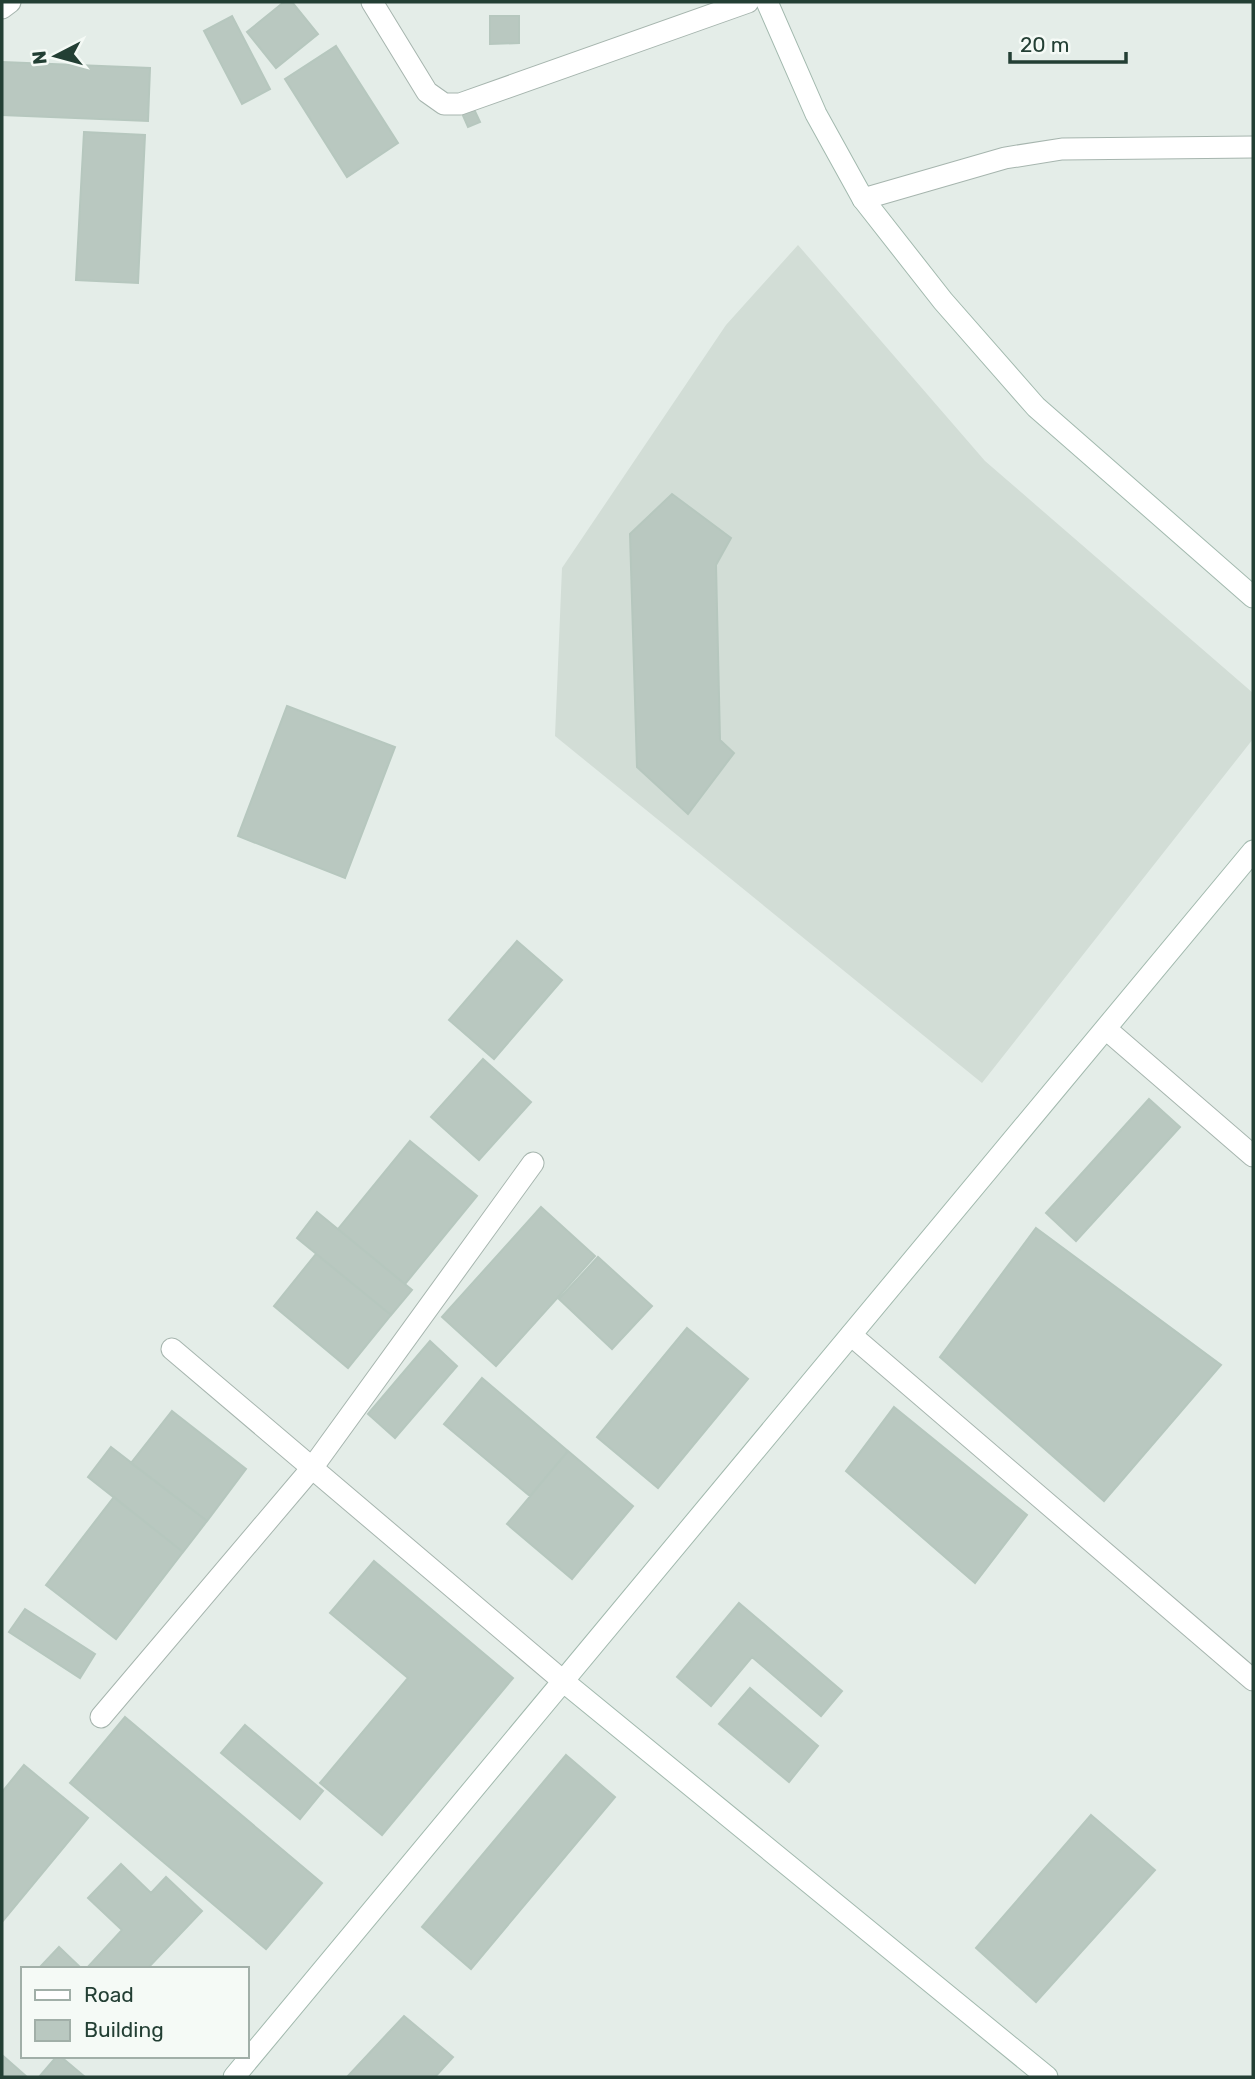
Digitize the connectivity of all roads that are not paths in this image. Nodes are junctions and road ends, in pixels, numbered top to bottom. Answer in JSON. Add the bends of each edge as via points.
{"nodes":[{"id":1,"x":10,"y":2,"type":"edge"},
{"id":2,"x":372,"y":2,"type":"edge"},
{"id":3,"x":748,"y":2,"type":"edge"},
{"id":4,"x":767,"y":2,"type":"edge"},
{"id":5,"x":2,"y":8,"type":"edge"},
{"id":6,"x":1253,"y":147,"type":"edge"},
{"id":7,"x":863,"y":199,"type":"junction"},
{"id":8,"x":1253,"y":597,"type":"edge"},
{"id":9,"x":1253,"y":851,"type":"edge"},
{"id":10,"x":1106,"y":1029,"type":"junction"},
{"id":11,"x":1253,"y":1156,"type":"edge"},
{"id":12,"x":533,"y":1163,"type":"dead end"},
{"id":13,"x":851,"y":1335,"type":"junction"},
{"id":14,"x":172,"y":1349,"type":"dead end"},
{"id":15,"x":312,"y":1468,"type":"junction"},
{"id":16,"x":1253,"y":1680,"type":"edge"},
{"id":17,"x":563,"y":1681,"type":"junction"},
{"id":18,"x":101,"y":1717,"type":"dead end"},
{"id":19,"x":234,"y":2077,"type":"edge"},
{"id":20,"x":1047,"y":2077,"type":"edge"}],
"edges":[{"from":1,"to":5,"type":"street"},
{"from":2,"to":3,"type":"street","via":[[426,92],[444,104],[460,104]]},
{"from":4,"to":7,"type":"street","via":[[816,114]]},
{"from":6,"to":7,"type":"street","via":[[1062,149],[1005,158]]},
{"from":7,"to":8,"type":"street","via":[[943,302],[1036,407]]},
{"from":9,"to":10,"type":"street"},
{"from":10,"to":11,"type":"street"},
{"from":10,"to":13,"type":"street"},
{"from":12,"to":15,"type":"street"},
{"from":13,"to":16,"type":"street"},
{"from":13,"to":17,"type":"street"},
{"from":14,"to":15,"type":"street"},
{"from":15,"to":17,"type":"street"},
{"from":15,"to":18,"type":"street"},
{"from":17,"to":19,"type":"street"},
{"from":17,"to":20,"type":"street"}]}
